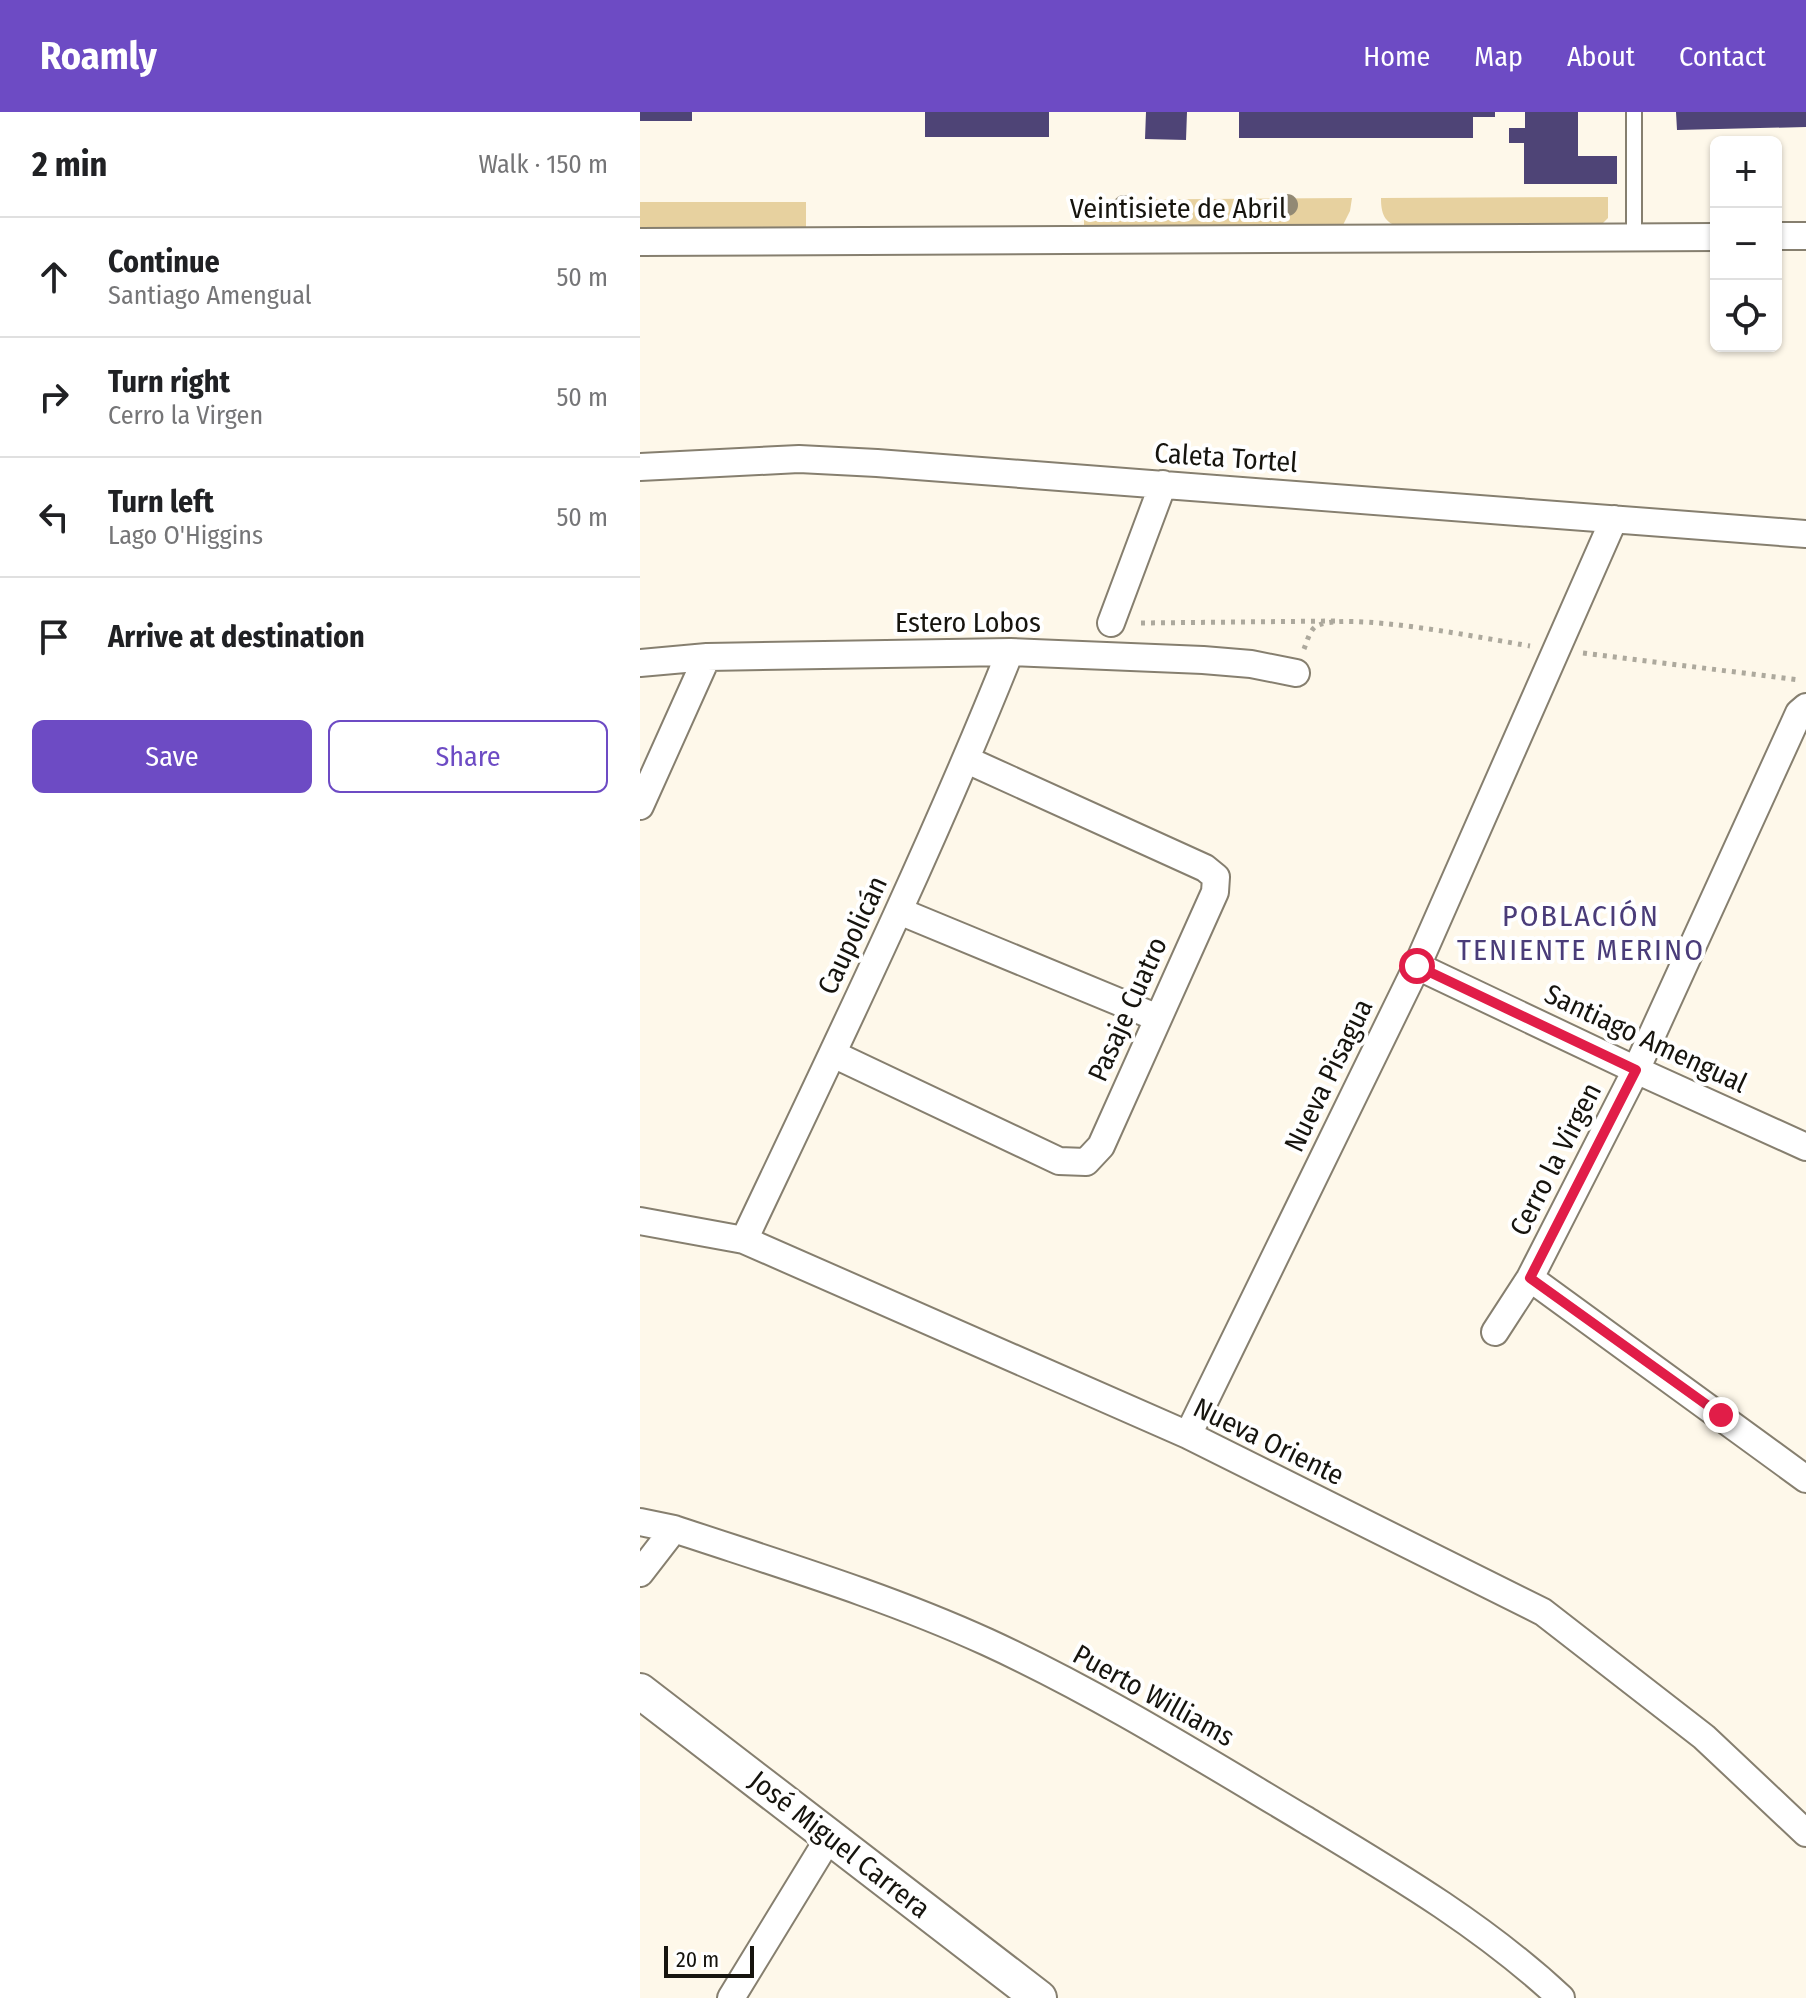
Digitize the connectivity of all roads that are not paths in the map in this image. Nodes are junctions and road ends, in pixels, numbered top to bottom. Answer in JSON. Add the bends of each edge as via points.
{"nodes":[{"id":1,"x":1634,"y":112,"type":"edge"},
{"id":2,"x":1782,"y":236,"type":"edge"},
{"id":3,"x":1806,"y":236,"type":"edge"},
{"id":4,"x":1634,"y":237,"type":"junction"},
{"id":5,"x":1710,"y":237,"type":"edge"},
{"id":6,"x":640,"y":242,"type":"edge"},
{"id":7,"x":640,"y":467,"type":"edge"},
{"id":8,"x":1163,"y":484,"type":"junction"},
{"id":9,"x":1614,"y":519,"type":"junction"},
{"id":10,"x":1806,"y":534,"type":"edge"},
{"id":11,"x":1111,"y":623,"type":"dead end"},
{"id":12,"x":1010,"y":652,"type":"junction"},
{"id":13,"x":707,"y":657,"type":"junction"},
{"id":14,"x":640,"y":663,"type":"edge"},
{"id":15,"x":1296,"y":673,"type":"dead end"},
{"id":16,"x":1806,"y":707,"type":"edge"},
{"id":17,"x":967,"y":760,"type":"junction"},
{"id":18,"x":640,"y":806,"type":"edge"},
{"id":19,"x":899,"y":911,"type":"junction"},
{"id":20,"x":1417,"y":966,"type":"junction"},
{"id":21,"x":1158,"y":1018,"type":"junction"},
{"id":22,"x":833,"y":1054,"type":"junction"},
{"id":23,"x":1636,"y":1070,"type":"junction"},
{"id":24,"x":1806,"y":1147,"type":"edge"},
{"id":25,"x":640,"y":1221,"type":"edge"},
{"id":26,"x":744,"y":1240,"type":"junction"},
{"id":27,"x":1530,"y":1278,"type":"junction"},
{"id":28,"x":1495,"y":1332,"type":"dead end"},
{"id":29,"x":1188,"y":1435,"type":"junction"},
{"id":30,"x":1802,"y":1466,"type":"edge"},
{"id":31,"x":640,"y":1522,"type":"edge"},
{"id":32,"x":674,"y":1529,"type":"junction"},
{"id":33,"x":640,"y":1573,"type":"edge"},
{"id":34,"x":640,"y":1691,"type":"edge"},
{"id":35,"x":1806,"y":1833,"type":"edge"},
{"id":36,"x":830,"y":1836,"type":"junction"},
{"id":37,"x":731,"y":1998,"type":"edge"},
{"id":38,"x":1039,"y":1998,"type":"edge"},
{"id":39,"x":1561,"y":1998,"type":"edge"}],
"edges":[{"from":1,"to":4,"type":"lane"},
{"from":2,"to":3,"type":"street"},
{"from":4,"to":5,"type":"street","name":"Veintisiete de Abril"},
{"from":4,"to":6,"type":"street","name":"Veintisiete de Abril"},
{"from":7,"to":8,"type":"street","name":"Caleta Tortel","via":[[799,459]]},
{"from":8,"to":9,"type":"street","name":"Caleta Tortel"},
{"from":8,"to":11,"type":"street"},
{"from":9,"to":10,"type":"street","name":"Caleta Tortel"},
{"from":9,"to":20,"type":"street","name":"Nueva Pisagua"},
{"from":12,"to":13,"type":"street","name":"Estero Lobos"},
{"from":12,"to":15,"type":"street","name":"Estero Lobos","via":[[1215,661]]},
{"from":12,"to":17,"type":"street","name":"Caupolicán"},
{"from":13,"to":14,"type":"street","name":"Estero Lobos"},
{"from":13,"to":18,"type":"street"},
{"from":16,"to":23,"type":"street","name":"Cerro la Virgen"},
{"from":17,"to":19,"type":"street","name":"Caupolicán"},
{"from":17,"to":21,"type":"street","name":"Pasaje Cuatro","via":[[1216,877],[1215,892]]},
{"from":19,"to":21,"type":"street"},
{"from":19,"to":22,"type":"street","name":"Caupolicán"},
{"from":20,"to":23,"type":"street","name":"Santiago Amengual"},
{"from":20,"to":29,"type":"street","name":"Nueva Pisagua"},
{"from":21,"to":22,"type":"street","name":"Pasaje Cuatro","via":[[1101,1146],[1086,1162],[1059,1161]]},
{"from":22,"to":26,"type":"street","name":"Caupolicán"},
{"from":23,"to":24,"type":"street","name":"Santiago Amengual"},
{"from":23,"to":27,"type":"street","name":"Cerro la Virgen"},
{"from":25,"to":26,"type":"street","name":"Nueva Oriente"},
{"from":26,"to":29,"type":"street","name":"Nueva Oriente"},
{"from":27,"to":28,"type":"street","name":"Cerro la Virgen"},
{"from":27,"to":30,"type":"street"},
{"from":29,"to":35,"type":"street","name":"Nueva Oriente","via":[[1543,1612],[1704,1737]]},
{"from":31,"to":32,"type":"street","name":"Puerto Williams"},
{"from":32,"to":33,"type":"street"},
{"from":32,"to":39,"type":"street","name":"Puerto Williams","via":[[897,1605],[1060,1678],[1396,1874],[1480,1930]]},
{"from":34,"to":36,"type":"street","name":"José Miguel Carrera"},
{"from":36,"to":37,"type":"street"},
{"from":36,"to":38,"type":"street","name":"José Miguel Carrera"}]}
